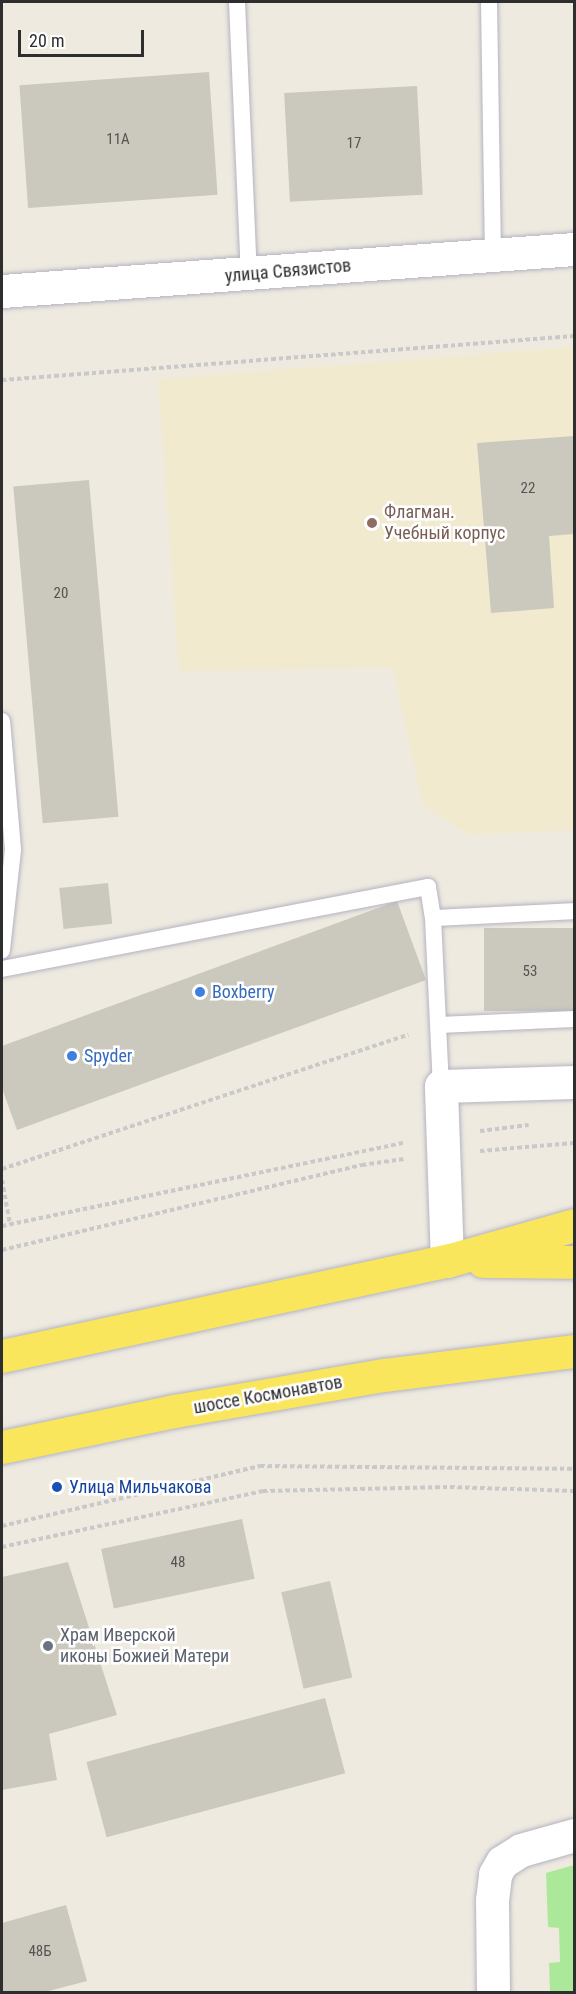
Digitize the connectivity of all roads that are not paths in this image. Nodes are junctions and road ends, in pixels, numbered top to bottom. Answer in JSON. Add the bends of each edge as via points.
{"nodes":[{"id":1,"x":237,"y":2,"type":"edge"},
{"id":2,"x":489,"y":2,"type":"edge"},
{"id":3,"x":574,"y":249,"type":"edge"},
{"id":4,"x":493,"y":254,"type":"junction"},
{"id":5,"x":249,"y":274,"type":"junction"},
{"id":6,"x":2,"y":291,"type":"edge"},
{"id":7,"x":2,"y":721,"type":"edge"},
{"id":8,"x":574,"y":911,"type":"edge"},
{"id":9,"x":433,"y":918,"type":"junction"},
{"id":10,"x":2,"y":950,"type":"edge"},
{"id":11,"x":2,"y":969,"type":"edge"},
{"id":12,"x":574,"y":1019,"type":"edge"},
{"id":13,"x":439,"y":1025,"type":"junction"},
{"id":14,"x":574,"y":1082,"type":"edge"},
{"id":15,"x":441,"y":1086,"type":"junction"},
{"id":16,"x":574,"y":1225,"type":"edge"},
{"id":17,"x":447,"y":1261,"type":"junction"},
{"id":18,"x":574,"y":1262,"type":"edge"},
{"id":19,"x":574,"y":1351,"type":"edge"},
{"id":20,"x":2,"y":1356,"type":"edge"},
{"id":21,"x":537,"y":1356,"type":"junction"},
{"id":22,"x":574,"y":1364,"type":"edge"},
{"id":23,"x":2,"y":1447,"type":"edge"},
{"id":24,"x":574,"y":1834,"type":"edge"},
{"id":25,"x":493,"y":1992,"type":"edge"}],
"edges":[{"from":1,"to":5,"type":"lane"},
{"from":2,"to":4,"type":"lane"},
{"from":3,"to":4,"type":"street","name":"улица Связистов"},
{"from":4,"to":5,"type":"street","name":"улица Связистов"},
{"from":5,"to":6,"type":"street","name":"улица Связистов"},
{"from":7,"to":10,"type":"lane","via":[[13,850]]},
{"from":8,"to":9,"type":"lane"},
{"from":9,"to":11,"type":"lane","via":[[428,887]]},
{"from":9,"to":13,"type":"lane"},
{"from":12,"to":13,"type":"lane"},
{"from":13,"to":15,"type":"lane"},
{"from":14,"to":15,"type":"street"},
{"from":15,"to":17,"type":"street","via":[[458,1144]]},
{"from":16,"to":17,"type":"main road"},
{"from":17,"to":18,"type":"main road"},
{"from":17,"to":20,"type":"main road"},
{"from":19,"to":21,"type":"main road","name":"шоссе Космонавтов"},
{"from":21,"to":22,"type":"main road","name":"шоссе Космонавтов"},
{"from":21,"to":23,"type":"main road","name":"шоссе Космонавтов","via":[[384,1375],[175,1411]]},
{"from":24,"to":25,"type":"street","via":[[515,1852],[495,1874]]}]}
